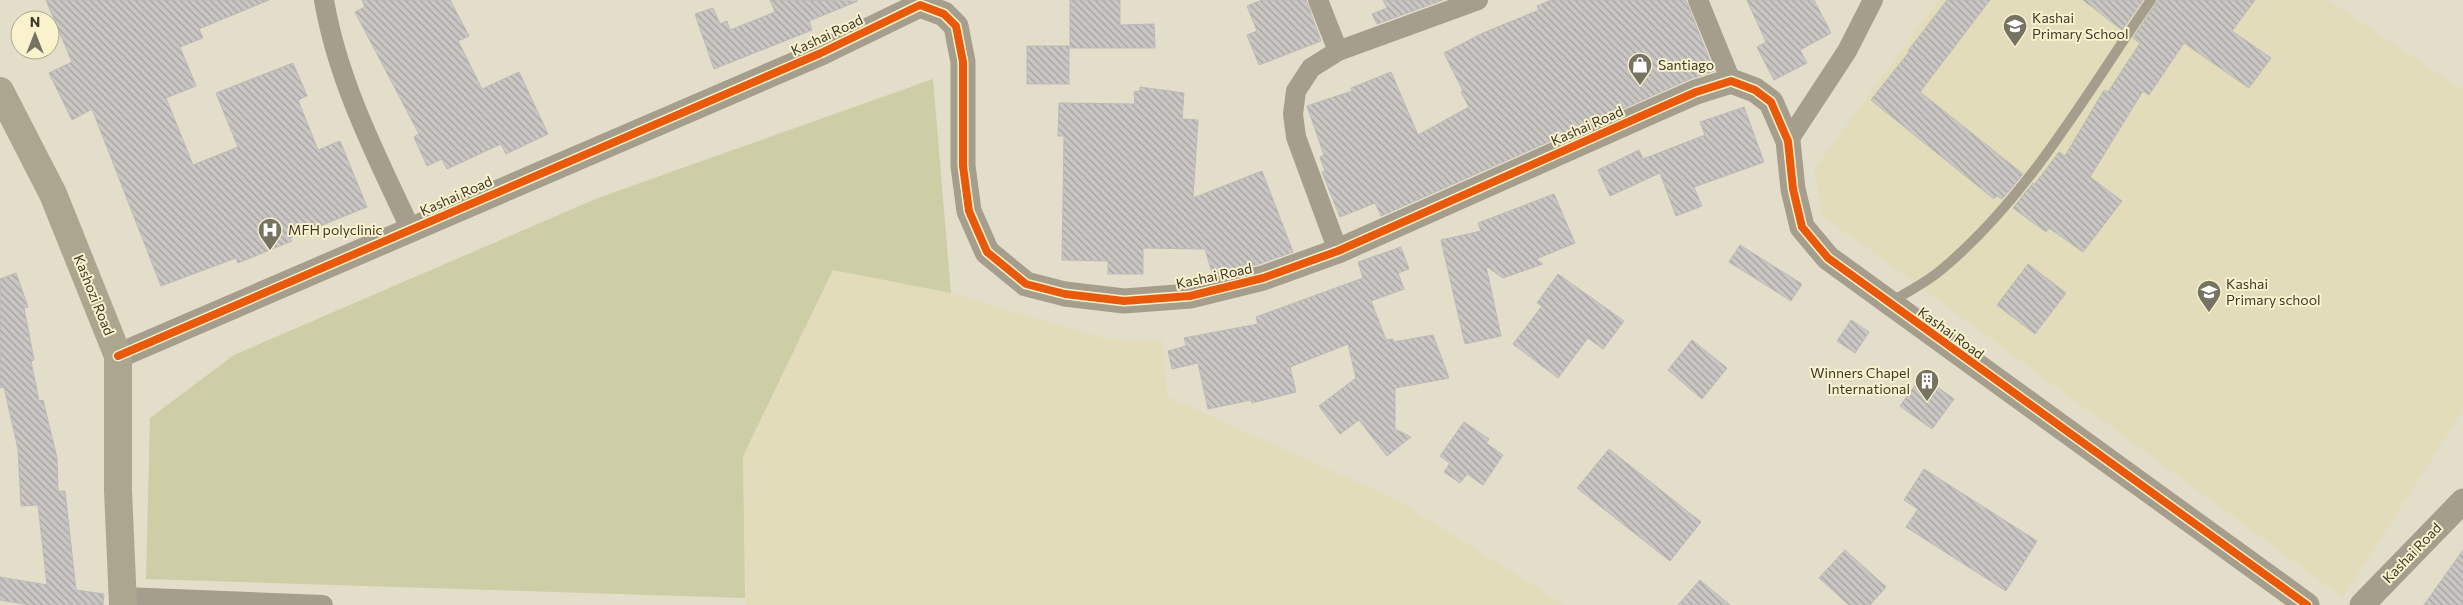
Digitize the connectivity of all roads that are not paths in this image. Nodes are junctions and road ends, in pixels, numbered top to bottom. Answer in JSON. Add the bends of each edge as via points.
{"nodes":[{"id":1,"x":324,"y":0,"type":"edge"},
{"id":2,"x":1318,"y":0,"type":"edge"},
{"id":3,"x":1478,"y":0,"type":"edge"},
{"id":4,"x":1698,"y":0,"type":"edge"},
{"id":5,"x":1873,"y":0,"type":"edge"},
{"id":6,"x":2151,"y":0,"type":"edge"},
{"id":7,"x":922,"y":3,"type":"edge"},
{"id":8,"x":1338,"y":51,"type":"junction"},
{"id":9,"x":1731,"y":81,"type":"junction"},
{"id":10,"x":0,"y":91,"type":"edge"},
{"id":11,"x":1788,"y":141,"type":"junction"},
{"id":12,"x":411,"y":230,"type":"junction"},
{"id":13,"x":1338,"y":251,"type":"junction"},
{"id":14,"x":1889,"y":303,"type":"junction"},
{"id":15,"x":118,"y":356,"type":"junction"},
{"id":16,"x":2463,"y":501,"type":"edge"},
{"id":17,"x":124,"y":601,"type":"edge"},
{"id":18,"x":323,"y":605,"type":"edge"},
{"id":19,"x":2307,"y":605,"type":"edge"},
{"id":20,"x":2362,"y":605,"type":"edge"}],
"edges":[{"from":1,"to":12,"type":"street","via":[[336,58],[362,126]]},
{"from":2,"to":8,"type":"street"},
{"from":3,"to":8,"type":"street"},
{"from":4,"to":9,"type":"street"},
{"from":5,"to":11,"type":"street","via":[[1847,51]]},
{"from":6,"to":14,"type":"lane","via":[[2017,191],[1973,241],[1940,272]]},
{"from":7,"to":12,"type":"street","name":"Kashai Road","via":[[822,53]]},
{"from":7,"to":13,"type":"street","name":"Kashai Road","via":[[944,14],[956,26],[963,62],[963,166],[969,211],[987,252],[1026,284],[1065,294],[1124,301],[1190,296],[1263,278]]},
{"from":8,"to":13,"type":"street","via":[[1311,68],[1296,91],[1293,114],[1296,137]]},
{"from":9,"to":11,"type":"street","name":"Kashai Road","via":[[1755,90],[1771,102]]},
{"from":9,"to":13,"type":"street","name":"Kashai Road","via":[[1688,95]]},
{"from":10,"to":15,"type":"main road","name":"Kashozi Road","via":[[53,194]]},
{"from":11,"to":14,"type":"street","name":"Kashai Road","via":[[1793,189],[1802,227],[1828,258]]},
{"from":12,"to":15,"type":"street","name":"Kashai Road"},
{"from":14,"to":19,"type":"street","name":"Kashai Road"},
{"from":15,"to":17,"type":"main road","name":"Kashozi Road","via":[[118,490]]},
{"from":16,"to":20,"type":"street","name":"Kashai Road"},
{"from":17,"to":18,"type":"street"}]}
